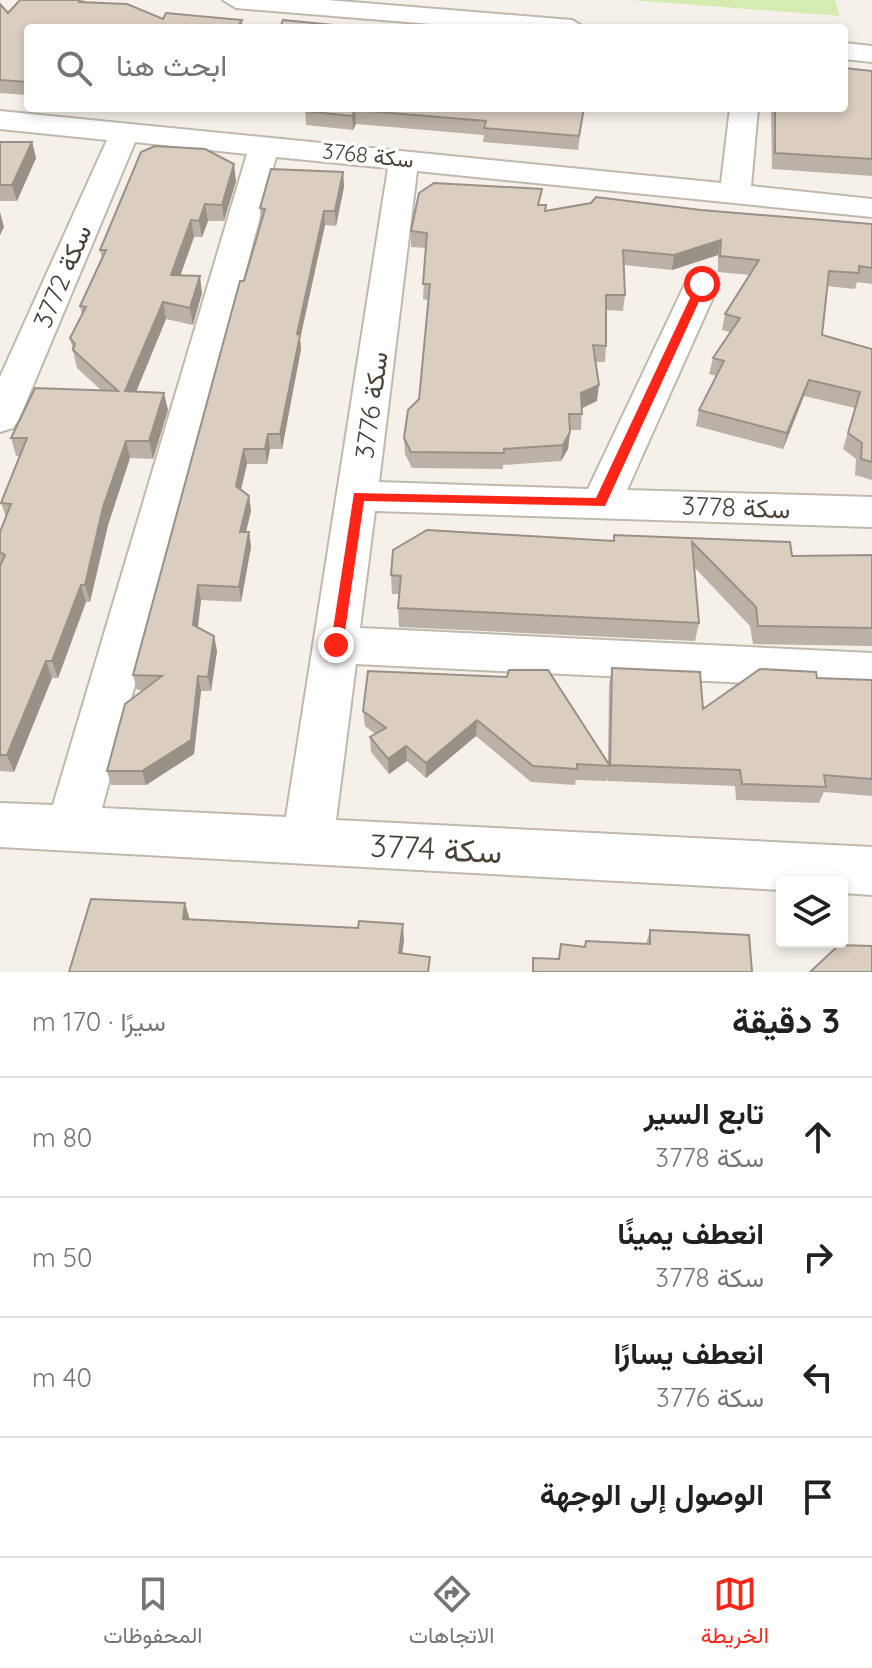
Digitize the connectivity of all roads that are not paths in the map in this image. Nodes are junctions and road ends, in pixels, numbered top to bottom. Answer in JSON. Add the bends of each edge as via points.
{"nodes":[{"id":1,"x":236,"y":0,"type":"edge"},
{"id":2,"x":524,"y":24,"type":"edge"},
{"id":3,"x":848,"y":51,"type":"edge"},
{"id":4,"x":872,"y":54,"type":"edge"},
{"id":5,"x":744,"y":112,"type":"edge"},
{"id":6,"x":0,"y":120,"type":"edge"},
{"id":7,"x":125,"y":132,"type":"junction"},
{"id":8,"x":265,"y":144,"type":"junction"},
{"id":9,"x":404,"y":159,"type":"junction"},
{"id":10,"x":735,"y":193,"type":"junction"},
{"id":11,"x":872,"y":208,"type":"edge"},
{"id":12,"x":702,"y":284,"type":"dead end"},
{"id":13,"x":9,"y":376,"type":"edge"},
{"id":14,"x":0,"y":419,"type":"edge"},
{"id":15,"x":358,"y":496,"type":"junction"},
{"id":16,"x":601,"y":503,"type":"junction"},
{"id":17,"x":872,"y":512,"type":"edge"},
{"id":18,"x":336,"y":645,"type":"junction"},
{"id":19,"x":872,"y":671,"type":"edge"},
{"id":20,"x":0,"y":825,"type":"edge"},
{"id":21,"x":71,"y":828,"type":"junction"},
{"id":22,"x":308,"y":842,"type":"junction"},
{"id":23,"x":872,"y":871,"type":"edge"}],
"edges":[{"from":1,"to":2,"type":"street"},
{"from":3,"to":4,"type":"street"},
{"from":5,"to":10,"type":"street"},
{"from":6,"to":7,"type":"street","name":"سكة 3768"},
{"from":7,"to":8,"type":"street","name":"سكة 3768"},
{"from":7,"to":13,"type":"street","name":"سكة 3772"},
{"from":8,"to":9,"type":"street","name":"سكة 3768"},
{"from":8,"to":21,"type":"street"},
{"from":9,"to":10,"type":"street","name":"سكة 3768"},
{"from":9,"to":15,"type":"street","name":"سكة 3776"},
{"from":10,"to":11,"type":"street","name":"سكة 3768"},
{"from":12,"to":16,"type":"street"},
{"from":13,"to":14,"type":"street","name":"سكة 3772"},
{"from":15,"to":16,"type":"street","name":"سكة 3778"},
{"from":15,"to":18,"type":"street","name":"سكة 3776"},
{"from":16,"to":17,"type":"street","name":"سكة 3778"},
{"from":18,"to":19,"type":"street"},
{"from":18,"to":22,"type":"street","name":"سكة 3776"},
{"from":20,"to":21,"type":"street","name":"سكة 3774"},
{"from":21,"to":22,"type":"street","name":"سكة 3774"},
{"from":22,"to":23,"type":"street","name":"سكة 3774"}]}
